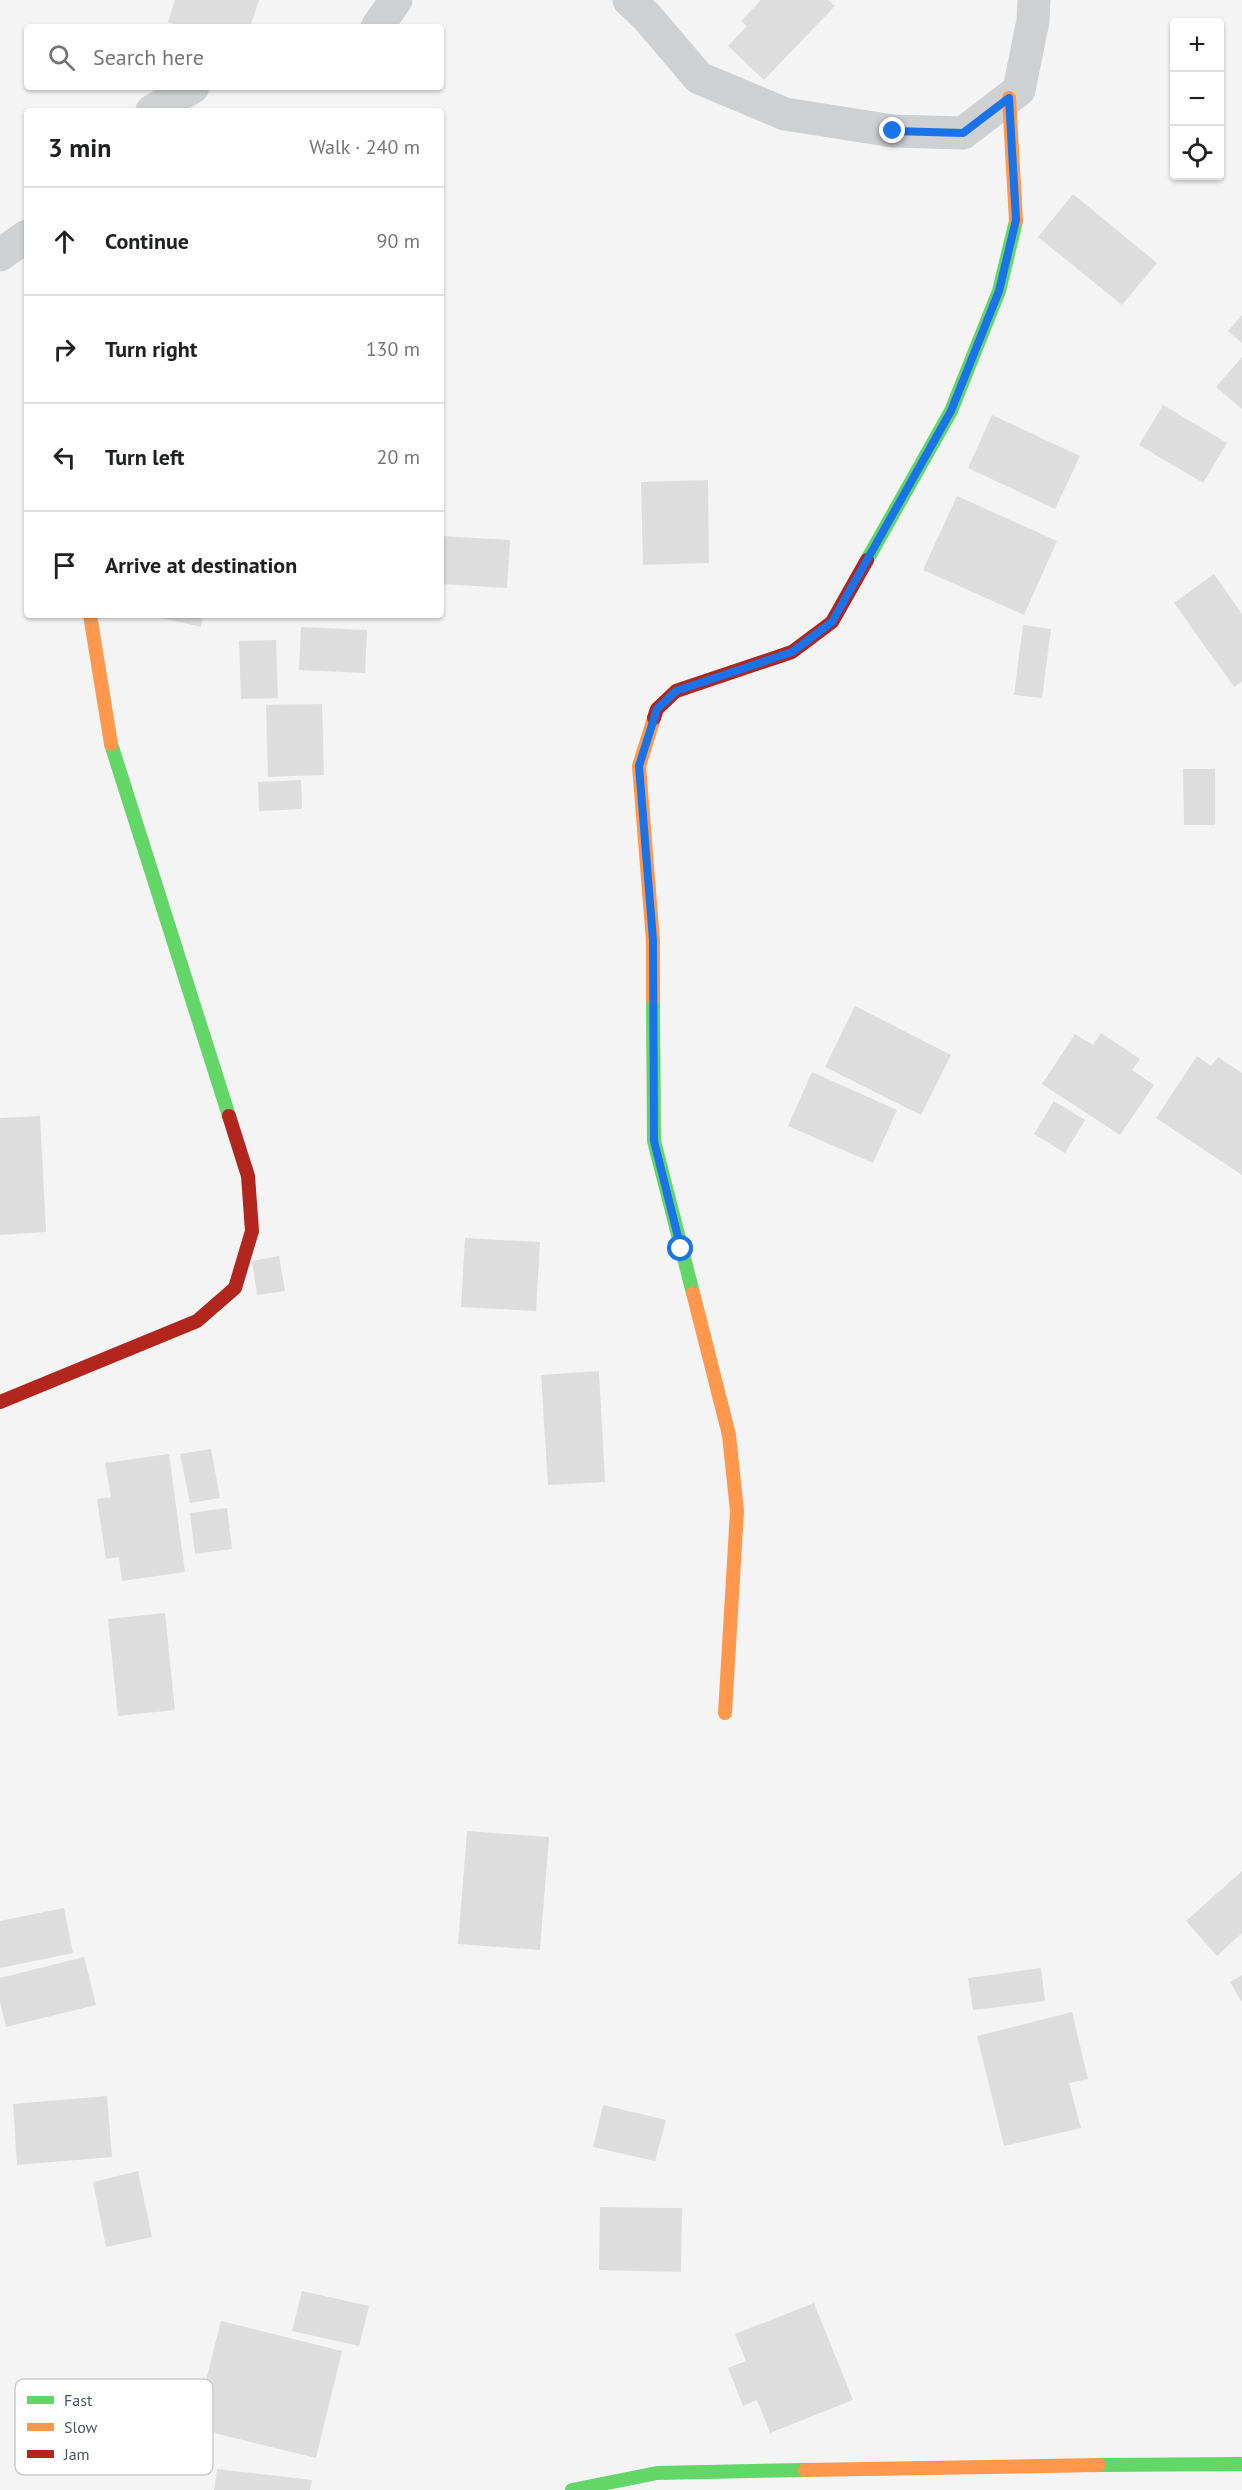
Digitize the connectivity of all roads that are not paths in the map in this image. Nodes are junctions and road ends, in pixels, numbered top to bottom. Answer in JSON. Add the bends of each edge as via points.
{"nodes":[{"id":1,"x":396,"y":0,"type":"edge"},
{"id":2,"x":629,"y":0,"type":"edge"},
{"id":3,"x":1034,"y":0,"type":"edge"},
{"id":4,"x":379,"y":24,"type":"edge"},
{"id":5,"x":188,"y":90,"type":"edge"},
{"id":6,"x":1009,"y":98,"type":"junction"},
{"id":7,"x":157,"y":108,"type":"edge"},
{"id":8,"x":24,"y":238,"type":"edge"},
{"id":9,"x":0,"y":255,"type":"edge"},
{"id":10,"x":90,"y":618,"type":"edge"},
{"id":11,"x":0,"y":1402,"type":"edge"},
{"id":12,"x":725,"y":1713,"type":"dead end"},
{"id":13,"x":1242,"y":2464,"type":"edge"},
{"id":14,"x":572,"y":2490,"type":"edge"}],
"edges":[{"from":1,"to":4,"type":"street"},
{"from":2,"to":6,"type":"street","via":[[699,78],[784,114],[893,131],[963,133]]},
{"from":3,"to":6,"type":"street","via":[[1019,90]]},
{"from":5,"to":7,"type":"street"},
{"from":6,"to":12,"type":"street","via":[[1016,220],[999,291],[951,411],[832,622],[792,652],[676,691],[657,709],[639,766],[653,940],[654,1141],[729,1435],[737,1511]]},
{"from":8,"to":9,"type":"street"},
{"from":10,"to":11,"type":"street","via":[[113,753],[248,1176],[252,1231],[235,1288],[197,1321]]},
{"from":13,"to":14,"type":"street","via":[[657,2473]]}]}
